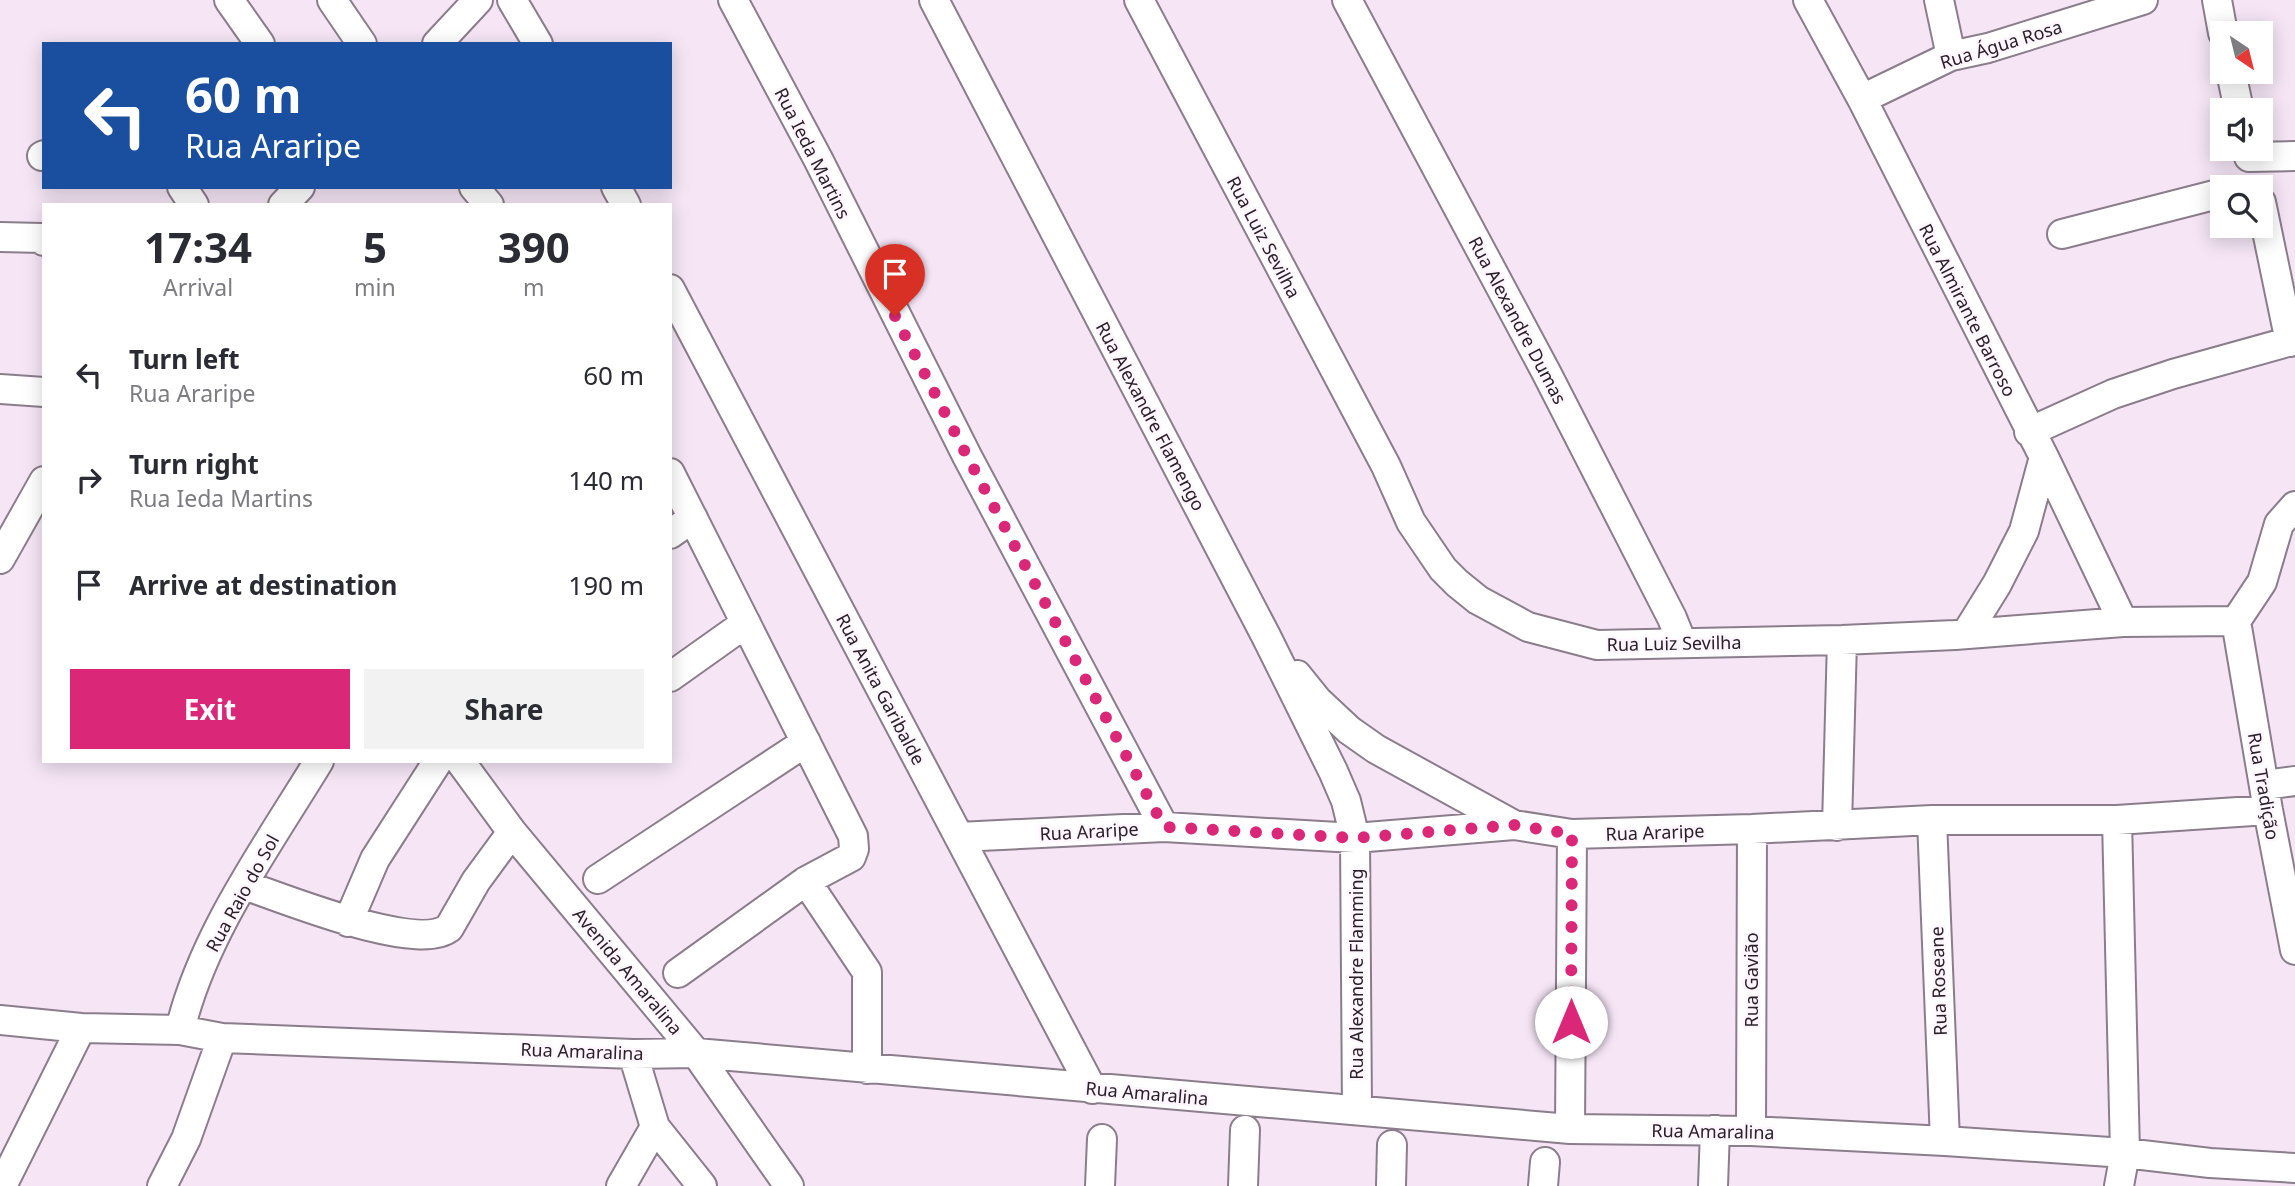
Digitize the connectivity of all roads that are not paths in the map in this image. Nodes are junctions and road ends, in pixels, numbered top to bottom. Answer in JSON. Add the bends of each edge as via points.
{"nodes":[{"id":1,"x":229,"y":0,"type":"edge"},
{"id":2,"x":332,"y":0,"type":"edge"},
{"id":3,"x":478,"y":0,"type":"edge"},
{"id":4,"x":512,"y":0,"type":"edge"},
{"id":5,"x":733,"y":0,"type":"edge"},
{"id":6,"x":934,"y":0,"type":"edge"},
{"id":7,"x":1139,"y":0,"type":"edge"},
{"id":8,"x":1347,"y":0,"type":"edge"},
{"id":9,"x":1808,"y":0,"type":"edge"},
{"id":10,"x":1939,"y":0,"type":"edge"},
{"id":11,"x":2143,"y":0,"type":"edge"},
{"id":12,"x":2217,"y":0,"type":"edge"},
{"id":13,"x":2221,"y":21,"type":"edge"},
{"id":14,"x":259,"y":42,"type":"edge"},
{"id":15,"x":361,"y":42,"type":"edge"},
{"id":16,"x":439,"y":42,"type":"edge"},
{"id":17,"x":537,"y":42,"type":"edge"},
{"id":18,"x":1951,"y":56,"type":"junction"},
{"id":19,"x":1862,"y":99,"type":"junction"},
{"id":20,"x":2273,"y":155,"type":"edge"},
{"id":21,"x":2295,"y":156,"type":"edge"},
{"id":22,"x":298,"y":189,"type":"edge"},
{"id":23,"x":476,"y":189,"type":"edge"},
{"id":24,"x":2210,"y":196,"type":"edge"},
{"id":25,"x":286,"y":203,"type":"edge"},
{"id":26,"x":487,"y":203,"type":"edge"},
{"id":27,"x":2062,"y":234,"type":"dead end"},
{"id":28,"x":0,"y":237,"type":"edge"},
{"id":29,"x":42,"y":238,"type":"edge"},
{"id":30,"x":2267,"y":238,"type":"edge"},
{"id":31,"x":672,"y":293,"type":"edge"},
{"id":32,"x":2293,"y":341,"type":"edge"},
{"id":33,"x":0,"y":389,"type":"edge"},
{"id":34,"x":42,"y":392,"type":"edge"},
{"id":35,"x":2029,"y":432,"type":"junction"},
{"id":36,"x":2044,"y":457,"type":"junction"},
{"id":37,"x":672,"y":482,"type":"edge"},
{"id":38,"x":42,"y":484,"type":"edge"},
{"id":39,"x":2295,"y":506,"type":"edge"},
{"id":40,"x":682,"y":526,"type":"edge"},
{"id":41,"x":3,"y":550,"type":"edge"},
{"id":42,"x":2236,"y":621,"type":"junction"},
{"id":43,"x":2123,"y":622,"type":"junction"},
{"id":44,"x":746,"y":623,"type":"junction"},
{"id":45,"x":1966,"y":635,"type":"junction"},
{"id":46,"x":1266,"y":636,"type":"junction"},
{"id":47,"x":1842,"y":640,"type":"junction"},
{"id":48,"x":1682,"y":643,"type":"junction"},
{"id":49,"x":672,"y":676,"type":"edge"},
{"id":50,"x":806,"y":742,"type":"junction"},
{"id":51,"x":317,"y":763,"type":"edge"},
{"id":52,"x":437,"y":763,"type":"edge"},
{"id":53,"x":461,"y":763,"type":"edge"},
{"id":54,"x":2295,"y":781,"type":"edge"},
{"id":55,"x":2266,"y":797,"type":"junction"},
{"id":56,"x":1932,"y":820,"type":"junction"},
{"id":57,"x":2117,"y":820,"type":"junction"},
{"id":58,"x":1514,"y":825,"type":"junction"},
{"id":59,"x":1837,"y":826,"type":"junction"},
{"id":60,"x":1164,"y":827,"type":"junction"},
{"id":61,"x":1752,"y":829,"type":"junction"},
{"id":62,"x":512,"y":832,"type":"junction"},
{"id":63,"x":1572,"y":834,"type":"junction"},
{"id":64,"x":959,"y":837,"type":"junction"},
{"id":65,"x":1355,"y":838,"type":"junction"},
{"id":66,"x":597,"y":878,"type":"dead end"},
{"id":67,"x":806,"y":881,"type":"junction"},
{"id":68,"x":244,"y":884,"type":"junction"},
{"id":69,"x":348,"y":922,"type":"junction"},
{"id":70,"x":2295,"y":950,"type":"edge"},
{"id":71,"x":678,"y":973,"type":"dead end"},
{"id":72,"x":0,"y":1020,"type":"edge"},
{"id":73,"x":81,"y":1028,"type":"junction"},
{"id":74,"x":180,"y":1030,"type":"junction"},
{"id":75,"x":222,"y":1038,"type":"junction"},
{"id":76,"x":696,"y":1053,"type":"junction"},
{"id":77,"x":633,"y":1054,"type":"junction"},
{"id":78,"x":867,"y":1069,"type":"junction"},
{"id":79,"x":1092,"y":1089,"type":"junction"},
{"id":80,"x":1357,"y":1110,"type":"junction"},
{"id":81,"x":655,"y":1127,"type":"junction"},
{"id":82,"x":1570,"y":1129,"type":"junction"},
{"id":83,"x":1245,"y":1130,"type":"dead end"},
{"id":84,"x":1715,"y":1130,"type":"junction"},
{"id":85,"x":1751,"y":1131,"type":"junction"},
{"id":86,"x":1102,"y":1139,"type":"dead end"},
{"id":87,"x":1945,"y":1141,"type":"junction"},
{"id":88,"x":1392,"y":1144,"type":"dead end"},
{"id":89,"x":2125,"y":1153,"type":"junction"},
{"id":90,"x":2295,"y":1168,"type":"edge"},
{"id":91,"x":2211,"y":1174,"type":"edge"},
{"id":92,"x":2,"y":1186,"type":"edge"},
{"id":93,"x":162,"y":1186,"type":"edge"},
{"id":94,"x":621,"y":1186,"type":"edge"},
{"id":95,"x":702,"y":1186,"type":"edge"},
{"id":96,"x":789,"y":1186,"type":"edge"},
{"id":97,"x":1100,"y":1186,"type":"edge"},
{"id":98,"x":1243,"y":1186,"type":"edge"},
{"id":99,"x":1391,"y":1186,"type":"edge"},
{"id":100,"x":1713,"y":1186,"type":"edge"},
{"id":101,"x":2119,"y":1186,"type":"edge"}],
"edges":[{"from":1,"to":14,"type":"street"},
{"from":2,"to":15,"type":"street"},
{"from":3,"to":16,"type":"street"},
{"from":4,"to":17,"type":"street"},
{"from":5,"to":60,"type":"street","name":"Rua Ieda Martins"},
{"from":6,"to":46,"type":"street","name":"Rua Alexandre Flamengo"},
{"from":7,"to":48,"type":"street","name":"Rua Luiz Sevilha","via":[[1386,466],[1411,522],[1443,569],[1478,600],[1528,627],[1598,645]]},
{"from":8,"to":48,"type":"street","name":"Rua Alexandre Dumas","via":[[1546,372]]},
{"from":9,"to":19,"type":"street","name":"Rua Almirante Barroso"},
{"from":10,"to":18,"type":"street"},
{"from":11,"to":18,"type":"street","name":"Rua Água Rosa"},
{"from":12,"to":13,"type":"street"},
{"from":18,"to":19,"type":"street","name":"Rua Água Rosa"},
{"from":19,"to":35,"type":"street","name":"Rua Almirante Barroso"},
{"from":20,"to":21,"type":"street"},
{"from":22,"to":25,"type":"street"},
{"from":23,"to":26,"type":"street"},
{"from":24,"to":27,"type":"street"},
{"from":28,"to":29,"type":"street"},
{"from":30,"to":32,"type":"street"},
{"from":31,"to":64,"type":"street","name":"Rua Anita Garibalde"},
{"from":32,"to":35,"type":"street","via":[[2113,394]]},
{"from":33,"to":34,"type":"street"},
{"from":35,"to":36,"type":"street","name":"Rua Almirante Barroso"},
{"from":36,"to":43,"type":"street","name":"Rua Almirante Barroso"},
{"from":36,"to":45,"type":"street","via":[[2024,531]]},
{"from":37,"to":40,"type":"street"},
{"from":38,"to":41,"type":"street"},
{"from":39,"to":42,"type":"street","via":[[2275,534],[2262,582]]},
{"from":40,"to":44,"type":"street"},
{"from":42,"to":43,"type":"street","name":"Rua Luiz Sevilha"},
{"from":42,"to":55,"type":"street","name":"Rua Tradição"},
{"from":43,"to":45,"type":"street","name":"Rua Luiz Sevilha"},
{"from":44,"to":49,"type":"street"},
{"from":44,"to":50,"type":"street"},
{"from":45,"to":47,"type":"street","name":"Rua Luiz Sevilha"},
{"from":46,"to":58,"type":"street","via":[[1318,701],[1349,730]]},
{"from":46,"to":65,"type":"street","name":"Rua Alexandre Flamengo","via":[[1333,771]]},
{"from":47,"to":48,"type":"street","name":"Rua Luiz Sevilha"},
{"from":47,"to":59,"type":"street"},
{"from":50,"to":66,"type":"street"},
{"from":50,"to":67,"type":"street","via":[[853,836],[854,849],[851,857]]},
{"from":51,"to":68,"type":"street","name":"Rua Raio do Sol"},
{"from":52,"to":69,"type":"street","via":[[375,859]]},
{"from":53,"to":62,"type":"street","name":"Avenida Amaralina"},
{"from":54,"to":55,"type":"street","name":"Rua Araripe"},
{"from":55,"to":57,"type":"street","name":"Rua Araripe"},
{"from":55,"to":70,"type":"street","name":"Rua Tradição"},
{"from":56,"to":57,"type":"street","name":"Rua Araripe"},
{"from":56,"to":59,"type":"street","name":"Rua Araripe"},
{"from":56,"to":87,"type":"street","name":"Rua Roseane"},
{"from":57,"to":89,"type":"street"},
{"from":58,"to":63,"type":"street","name":"Rua Araripe"},
{"from":58,"to":65,"type":"street","name":"Rua Araripe"},
{"from":59,"to":61,"type":"street","name":"Rua Araripe"},
{"from":60,"to":64,"type":"street","name":"Rua Araripe"},
{"from":60,"to":65,"type":"street","name":"Rua Araripe"},
{"from":61,"to":63,"type":"street","name":"Rua Araripe"},
{"from":61,"to":85,"type":"street","name":"Rua Gavião"},
{"from":62,"to":69,"type":"street","via":[[443,933],[374,929]]},
{"from":62,"to":76,"type":"street","name":"Avenida Amaralina"},
{"from":63,"to":82,"type":"street"},
{"from":64,"to":79,"type":"street","name":"Rua Anita Garibalde"},
{"from":65,"to":80,"type":"street","name":"Rua Alexandre Flamming"},
{"from":67,"to":71,"type":"street"},
{"from":67,"to":78,"type":"street","via":[[867,972]]},
{"from":68,"to":69,"type":"street"},
{"from":68,"to":74,"type":"street","name":"Rua Raio do Sol","via":[[197,977]]},
{"from":72,"to":73,"type":"street","name":"Rua Amaralina"},
{"from":73,"to":74,"type":"street","name":"Rua Amaralina"},
{"from":73,"to":92,"type":"street"},
{"from":74,"to":75,"type":"street","name":"Rua Amaralina"},
{"from":75,"to":77,"type":"street","name":"Rua Amaralina"},
{"from":75,"to":93,"type":"street","via":[[186,1139]]},
{"from":76,"to":77,"type":"street","name":"Rua Amaralina"},
{"from":76,"to":78,"type":"street","name":"Rua Amaralina"},
{"from":76,"to":96,"type":"street","name":"Avenida Amaralina"},
{"from":77,"to":81,"type":"street"},
{"from":78,"to":79,"type":"street","name":"Rua Amaralina"},
{"from":79,"to":80,"type":"street","name":"Rua Amaralina"},
{"from":80,"to":82,"type":"street","name":"Rua Amaralina"},
{"from":81,"to":94,"type":"street"},
{"from":81,"to":95,"type":"street"},
{"from":82,"to":84,"type":"street","name":"Rua Amaralina"},
{"from":83,"to":98,"type":"street"},
{"from":84,"to":85,"type":"street","name":"Rua Amaralina"},
{"from":84,"to":100,"type":"street"},
{"from":85,"to":87,"type":"street","name":"Rua Amaralina"},
{"from":86,"to":97,"type":"street"},
{"from":87,"to":89,"type":"street","name":"Rua Amaralina"},
{"from":88,"to":99,"type":"street"},
{"from":89,"to":91,"type":"street","name":"Rua Amaralina"},
{"from":89,"to":101,"type":"street"},
{"from":90,"to":91,"type":"street","name":"Rua Amaralina"}]}
